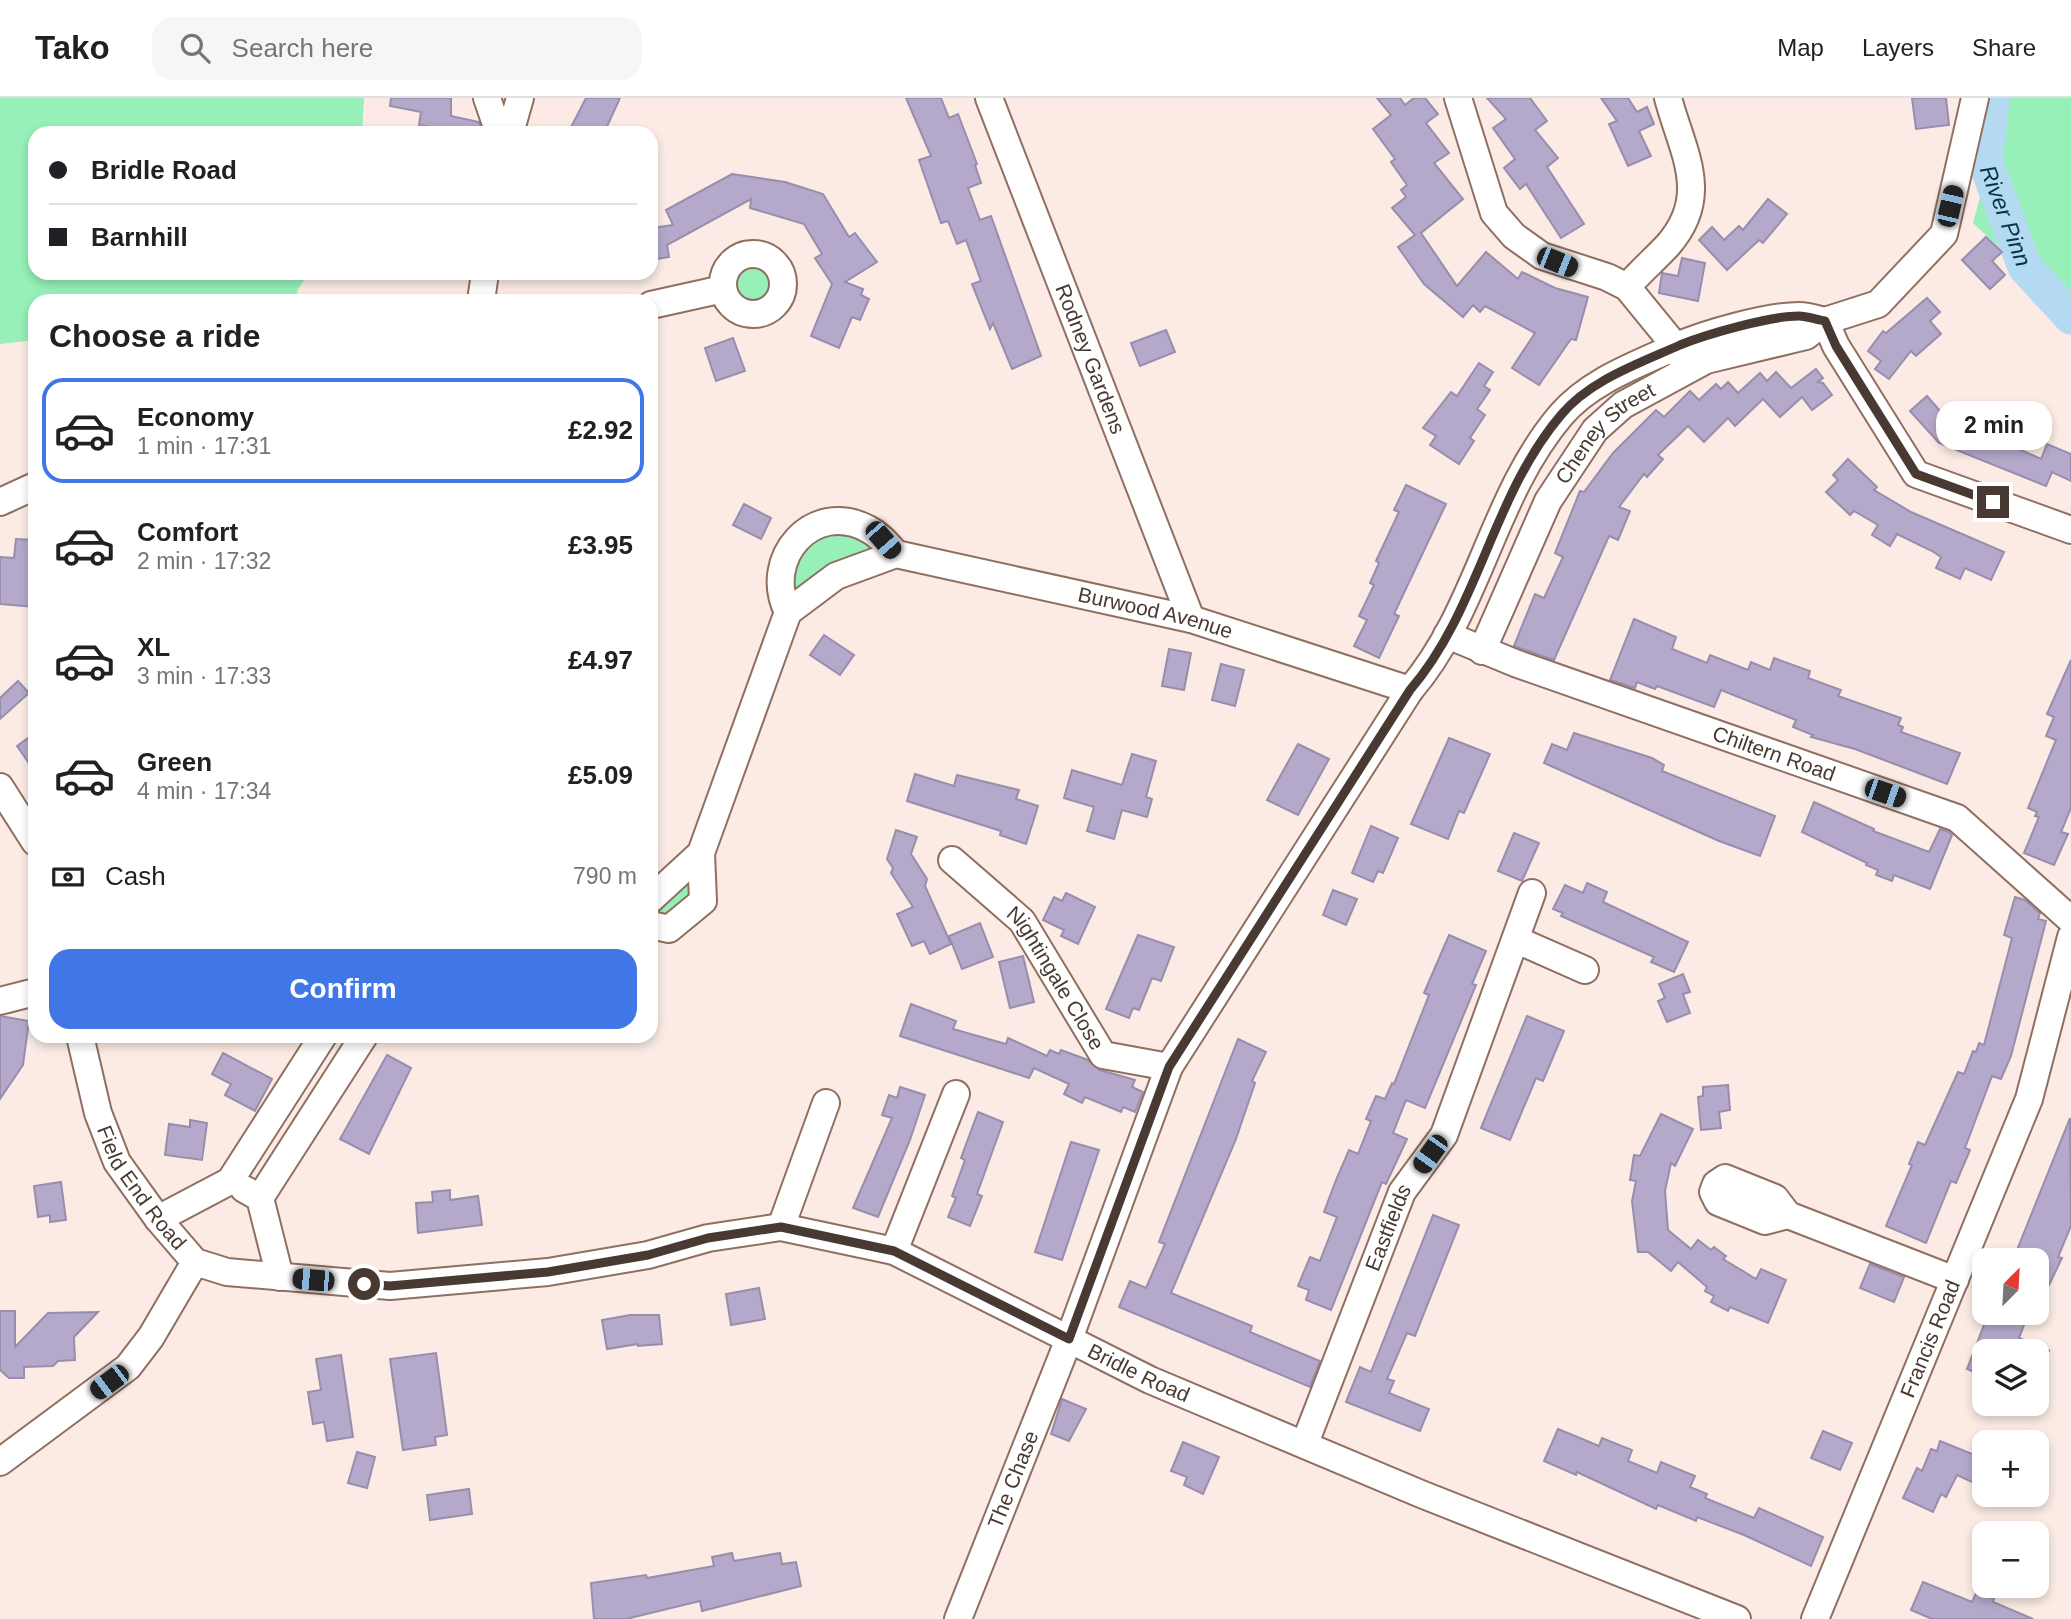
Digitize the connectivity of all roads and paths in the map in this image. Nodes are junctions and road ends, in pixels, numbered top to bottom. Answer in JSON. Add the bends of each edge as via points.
{"nodes":[{"id":1,"x":487,"y":98,"type":"edge"},
{"id":2,"x":520,"y":98,"type":"edge"},
{"id":3,"x":989,"y":98,"type":"edge"},
{"id":4,"x":1458,"y":98,"type":"edge"},
{"id":5,"x":1668,"y":98,"type":"edge"},
{"id":6,"x":1975,"y":98,"type":"edge"},
{"id":7,"x":497,"y":126,"type":"edge"},
{"id":8,"x":512,"y":126,"type":"edge"},
{"id":9,"x":1627,"y":288,"type":"junction"},
{"id":10,"x":723,"y":289,"type":"dead end"},
{"id":11,"x":658,"y":303,"type":"edge"},
{"id":12,"x":1825,"y":321,"type":"junction"},
{"id":13,"x":1681,"y":358,"type":"junction"},
{"id":14,"x":28,"y":489,"type":"edge"},
{"id":15,"x":0,"y":502,"type":"edge"},
{"id":16,"x":2071,"y":530,"type":"edge"},
{"id":17,"x":896,"y":554,"type":"junction"},
{"id":18,"x":788,"y":612,"type":"junction"},
{"id":19,"x":1191,"y":619,"type":"junction"},
{"id":20,"x":1447,"y":635,"type":"junction"},
{"id":21,"x":1482,"y":651,"type":"junction"},
{"id":22,"x":1410,"y":690,"type":"junction"},
{"id":23,"x":0,"y":787,"type":"edge"},
{"id":24,"x":28,"y":831,"type":"edge"},
{"id":25,"x":701,"y":853,"type":"junction"},
{"id":26,"x":952,"y":860,"type":"dead end"},
{"id":27,"x":1532,"y":892,"type":"dead end"},
{"id":28,"x":658,"y":893,"type":"edge"},
{"id":29,"x":2071,"y":920,"type":"edge"},
{"id":30,"x":658,"y":927,"type":"edge"},
{"id":31,"x":2071,"y":937,"type":"edge"},
{"id":32,"x":1517,"y":940,"type":"junction"},
{"id":33,"x":1585,"y":970,"type":"dead end"},
{"id":34,"x":28,"y":994,"type":"edge"},
{"id":35,"x":0,"y":1001,"type":"edge"},
{"id":36,"x":82,"y":1043,"type":"edge"},
{"id":37,"x":319,"y":1043,"type":"edge"},
{"id":38,"x":360,"y":1043,"type":"edge"},
{"id":39,"x":1169,"y":1067,"type":"junction"},
{"id":40,"x":956,"y":1094,"type":"dead end"},
{"id":41,"x":826,"y":1103,"type":"dead end"},
{"id":42,"x":230,"y":1181,"type":"junction"},
{"id":43,"x":260,"y":1198,"type":"junction"},
{"id":44,"x":1788,"y":1215,"type":"dead end"},
{"id":45,"x":158,"y":1219,"type":"junction"},
{"id":46,"x":781,"y":1227,"type":"junction"},
{"id":47,"x":894,"y":1251,"type":"junction"},
{"id":48,"x":195,"y":1262,"type":"junction"},
{"id":49,"x":280,"y":1277,"type":"junction"},
{"id":50,"x":1955,"y":1280,"type":"junction"},
{"id":51,"x":1069,"y":1339,"type":"junction"},
{"id":52,"x":1305,"y":1443,"type":"junction"},
{"id":53,"x":0,"y":1462,"type":"edge"},
{"id":54,"x":958,"y":1619,"type":"edge"},
{"id":55,"x":1737,"y":1619,"type":"edge"},
{"id":56,"x":1815,"y":1619,"type":"edge"}],
"edges":[{"from":1,"to":7,"type":"street"},
{"from":2,"to":8,"type":"street"},
{"from":3,"to":19,"type":"street","name":"Rodney Gardens"},
{"from":4,"to":9,"type":"street","via":[[1490,204],[1514,236],[1542,256]]},
{"from":5,"to":9,"type":"street","via":[[1689,158],[1691,199],[1678,232]]},
{"from":6,"to":12,"type":"street","name":"Cheney Street","via":[[1944,234],[1878,304]]},
{"from":9,"to":13,"type":"street"},
{"from":10,"to":11,"type":"street"},
{"from":12,"to":13,"type":"street","name":"Cheney Street","via":[[1806,336],[1706,360]]},
{"from":12,"to":16,"type":"street","via":[[1916,474]]},
{"from":13,"to":20,"type":"street","name":"Cheney Street","via":[[1600,382],[1562,414],[1515,482]]},
{"from":13,"to":21,"type":"street","name":"Cheney Street","via":[[1594,430],[1548,501]]},
{"from":14,"to":15,"type":"street"},
{"from":17,"to":18,"type":"street","name":"Burwood Avenue","via":[[836,576]]},
{"from":17,"to":18,"type":"street","name":"Burwood Avenue","via":[[868,529],[834,520],[817,524],[789,547],[782,564],[782,600]]},
{"from":17,"to":19,"type":"street","name":"Burwood Avenue"},
{"from":18,"to":25,"type":"street","name":"Burwood Avenue"},
{"from":19,"to":22,"type":"street","name":"Burwood Avenue"},
{"from":20,"to":21,"type":"street","name":"Chiltern Road"},
{"from":20,"to":22,"type":"street","name":"Cheney Street"},
{"from":21,"to":29,"type":"street","name":"Chiltern Road","via":[[1957,818]]},
{"from":22,"to":39,"type":"street","name":"Cheney Street"},
{"from":23,"to":24,"type":"street"},
{"from":25,"to":28,"type":"street","name":"Burwood Avenue"},
{"from":25,"to":30,"type":"street","via":[[703,901],[669,929]]},
{"from":26,"to":39,"type":"street","name":"Nightingale Close","via":[[1022,920],[1103,1055]]},
{"from":27,"to":32,"type":"street","name":"Eastfields"},
{"from":31,"to":50,"type":"street","name":"Francis Road","via":[[2029,1099]]},
{"from":32,"to":33,"type":"street"},
{"from":32,"to":52,"type":"street","name":"Eastfields","via":[[1444,1135],[1402,1192]]},
{"from":34,"to":35,"type":"street"},
{"from":36,"to":45,"type":"street","name":"Field End Road","via":[[98,1113],[117,1162]]},
{"from":37,"to":42,"type":"street"},
{"from":38,"to":43,"type":"street"},
{"from":39,"to":51,"type":"street","name":"Cheney Street"},
{"from":40,"to":47,"type":"street"},
{"from":41,"to":46,"type":"street"},
{"from":42,"to":43,"type":"street"},
{"from":42,"to":45,"type":"street"},
{"from":43,"to":49,"type":"street"},
{"from":44,"to":50,"type":"street"},
{"from":45,"to":48,"type":"street","name":"Field End Road"},
{"from":46,"to":47,"type":"street","name":"Bridle Road"},
{"from":46,"to":49,"type":"street","name":"Bridle Road","via":[[548,1272],[390,1286]]},
{"from":47,"to":51,"type":"street","name":"Bridle Road"},
{"from":48,"to":49,"type":"street","name":"Bridle Road","via":[[227,1272]]},
{"from":48,"to":53,"type":"street","name":"Field End Road","via":[[128,1367]]},
{"from":50,"to":56,"type":"street","name":"Francis Road"},
{"from":51,"to":52,"type":"street","name":"Bridle Road","via":[[1150,1380]]},
{"from":51,"to":54,"type":"street","name":"The Chase"},
{"from":52,"to":55,"type":"street","name":"Bridle Road"}]}
